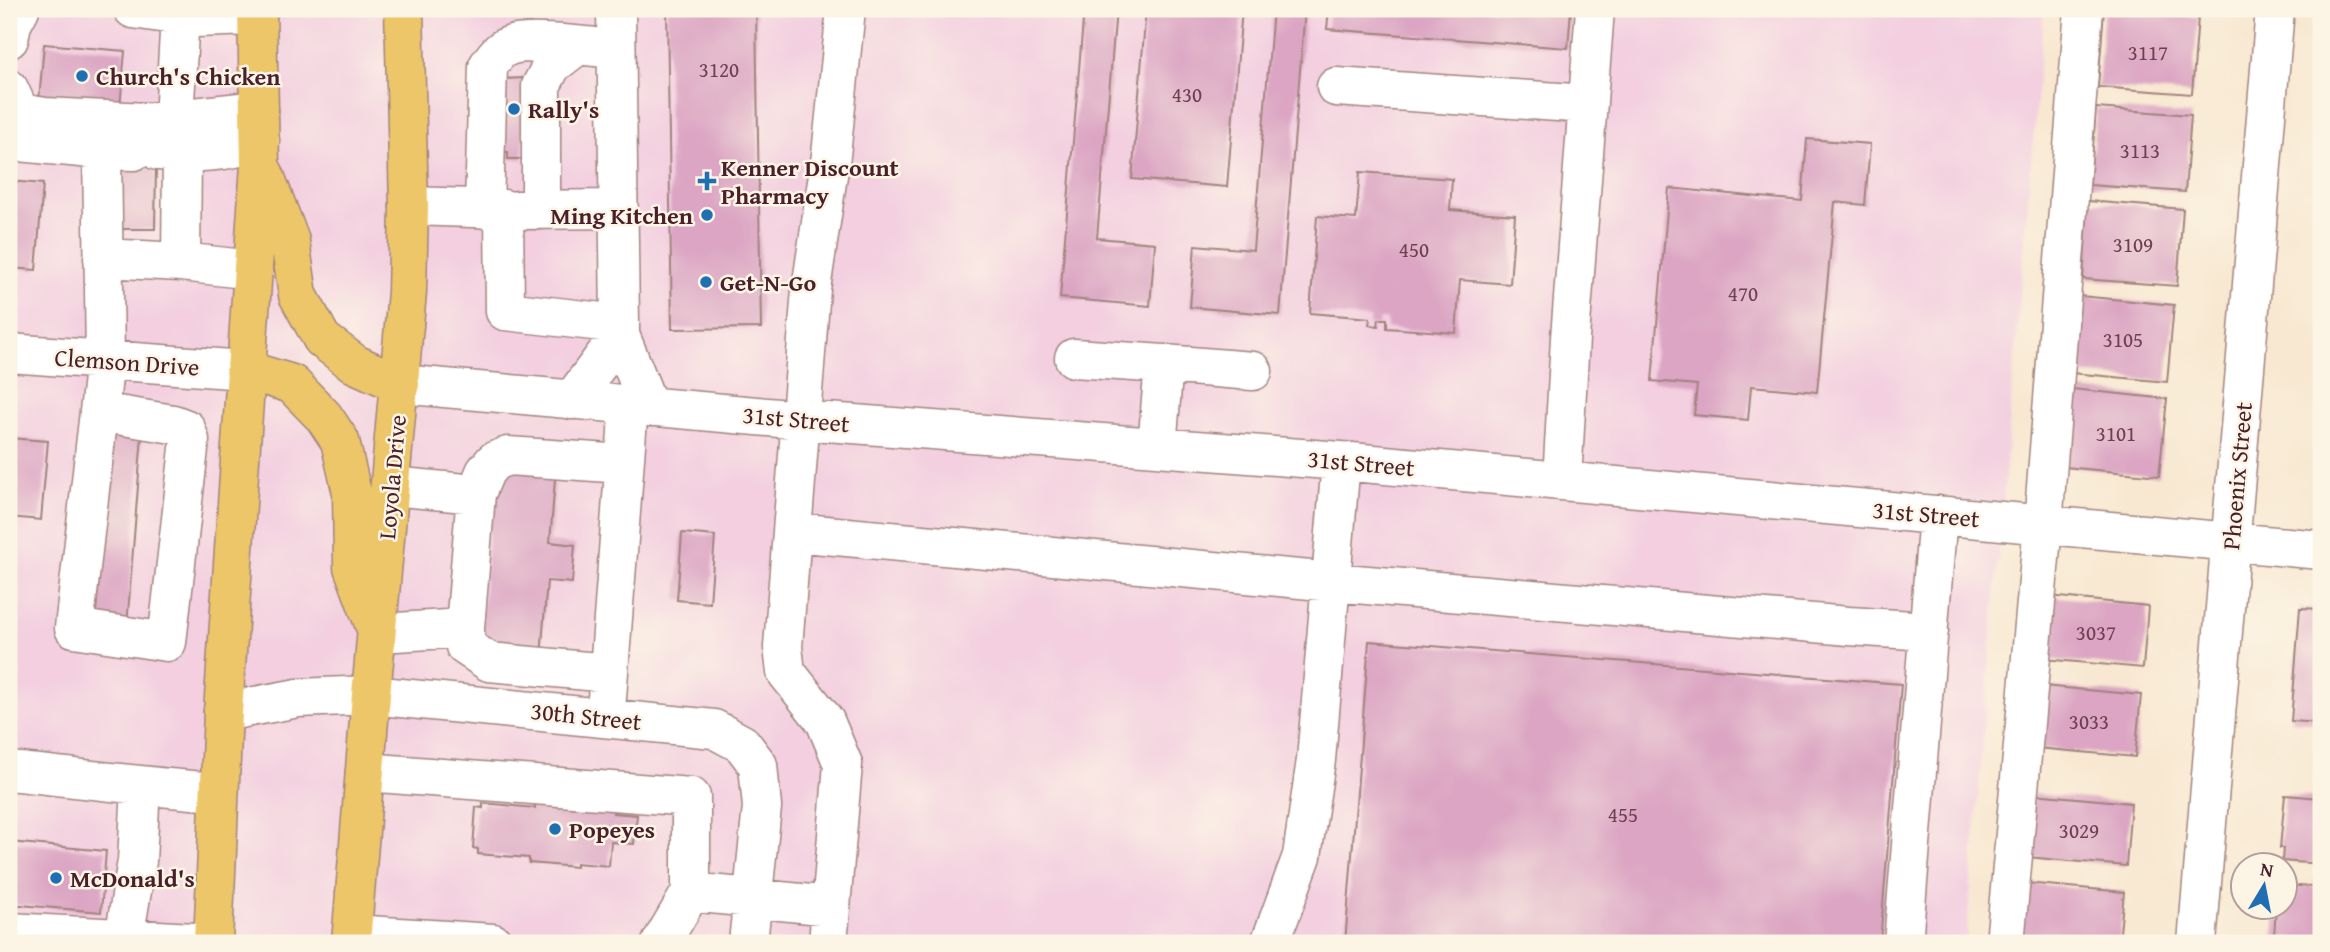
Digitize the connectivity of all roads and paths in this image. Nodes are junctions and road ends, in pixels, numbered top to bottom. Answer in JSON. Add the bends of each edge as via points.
{"nodes":[{"id":1,"x":20,"y":9,"type":"edge"},
{"id":2,"x":134,"y":9,"type":"edge"},
{"id":3,"x":142,"y":9,"type":"edge"},
{"id":4,"x":404,"y":9,"type":"edge"},
{"id":5,"x":616,"y":9,"type":"edge"},
{"id":6,"x":846,"y":9,"type":"edge"},
{"id":7,"x":1595,"y":9,"type":"edge"},
{"id":8,"x":2084,"y":9,"type":"edge"},
{"id":9,"x":2275,"y":9,"type":"edge"},
{"id":10,"x":257,"y":12,"type":"edge"},
{"id":11,"x":180,"y":16,"type":"junction"},
{"id":12,"x":9,"y":39,"type":"edge"},
{"id":13,"x":577,"y":46,"type":"junction"},
{"id":14,"x":617,"y":49,"type":"junction"},
{"id":15,"x":1336,"y":87,"type":"dead end"},
{"id":16,"x":9,"y":89,"type":"edge"},
{"id":17,"x":1588,"y":104,"type":"junction"},
{"id":18,"x":178,"y":135,"type":"junction"},
{"id":19,"x":260,"y":138,"type":"junction"},
{"id":20,"x":9,"y":141,"type":"edge"},
{"id":21,"x":124,"y":141,"type":"junction"},
{"id":22,"x":409,"y":206,"type":"junction"},
{"id":23,"x":510,"y":209,"type":"junction"},
{"id":24,"x":619,"y":209,"type":"junction"},
{"id":25,"x":103,"y":258,"type":"junction"},
{"id":26,"x":181,"y":262,"type":"junction"},
{"id":27,"x":253,"y":270,"type":"junction"},
{"id":28,"x":620,"y":329,"type":"junction"},
{"id":29,"x":9,"y":353,"type":"edge"},
{"id":30,"x":1074,"y":359,"type":"dead end"},
{"id":31,"x":105,"y":360,"type":"junction"},
{"id":32,"x":1164,"y":364,"type":"junction"},
{"id":33,"x":245,"y":370,"type":"junction"},
{"id":34,"x":1253,"y":371,"type":"dead end"},
{"id":35,"x":400,"y":384,"type":"junction"},
{"id":36,"x":572,"y":400,"type":"junction"},
{"id":37,"x":639,"y":406,"type":"junction"},
{"id":38,"x":99,"y":412,"type":"junction"},
{"id":39,"x":801,"y":420,"type":"junction"},
{"id":40,"x":1157,"y":447,"type":"junction"},
{"id":41,"x":1342,"y":461,"type":"junction"},
{"id":42,"x":624,"y":464,"type":"junction"},
{"id":43,"x":1562,"y":481,"type":"junction"},
{"id":44,"x":391,"y":486,"type":"junction"},
{"id":45,"x":476,"y":494,"type":"junction"},
{"id":46,"x":1938,"y":516,"type":"junction"},
{"id":47,"x":2043,"y":525,"type":"junction"},
{"id":48,"x":793,"y":531,"type":"junction"},
{"id":49,"x":2232,"y":542,"type":"junction"},
{"id":50,"x":2321,"y":550,"type":"edge"},
{"id":51,"x":1332,"y":582,"type":"junction"},
{"id":52,"x":466,"y":628,"type":"junction"},
{"id":53,"x":1929,"y":631,"type":"junction"},
{"id":54,"x":378,"y":633,"type":"junction"},
{"id":55,"x":608,"y":673,"type":"junction"},
{"id":56,"x":371,"y":695,"type":"junction"},
{"id":57,"x":223,"y":712,"type":"junction"},
{"id":58,"x":605,"y":718,"type":"junction"},
{"id":59,"x":9,"y":771,"type":"edge"},
{"id":60,"x":365,"y":772,"type":"junction"},
{"id":61,"x":141,"y":787,"type":"junction"},
{"id":62,"x":218,"y":792,"type":"junction"},
{"id":63,"x":691,"y":892,"type":"junction"},
{"id":64,"x":752,"y":897,"type":"junction"},
{"id":65,"x":831,"y":906,"type":"junction"},
{"id":66,"x":9,"y":932,"type":"edge"},
{"id":67,"x":124,"y":938,"type":"junction"},
{"id":68,"x":352,"y":939,"type":"edge"},
{"id":69,"x":213,"y":943,"type":"edge"},
{"id":70,"x":493,"y":943,"type":"edge"},
{"id":71,"x":661,"y":943,"type":"edge"},
{"id":72,"x":748,"y":943,"type":"edge"},
{"id":73,"x":828,"y":943,"type":"edge"},
{"id":74,"x":1270,"y":943,"type":"edge"},
{"id":75,"x":1903,"y":943,"type":"edge"},
{"id":76,"x":2005,"y":943,"type":"edge"},
{"id":77,"x":2197,"y":943,"type":"edge"}],
"edges":[{"from":1,"to":12,"type":"street"},
{"from":2,"to":3,"type":"street"},
{"from":3,"to":11,"type":"street"},
{"from":4,"to":22,"type":"main road","name":"Loyola Drive"},
{"from":5,"to":14,"type":"street"},
{"from":6,"to":39,"type":"street","via":[[811,289]]},
{"from":7,"to":17,"type":"street"},
{"from":8,"to":47,"type":"street"},
{"from":9,"to":49,"type":"street","name":"Phoenix Street"},
{"from":10,"to":11,"type":"street"},
{"from":10,"to":19,"type":"main road"},
{"from":11,"to":18,"type":"street"},
{"from":13,"to":14,"type":"street"},
{"from":13,"to":23,"type":"street","via":[[552,65],[541,86]]},
{"from":13,"to":23,"type":"street","via":[[513,44],[498,52],[488,66]]},
{"from":14,"to":24,"type":"street"},
{"from":15,"to":17,"type":"street"},
{"from":16,"to":21,"type":"street","via":[[20,113]]},
{"from":17,"to":43,"type":"street"},
{"from":18,"to":19,"type":"street"},
{"from":18,"to":21,"type":"street"},
{"from":18,"to":26,"type":"street"},
{"from":19,"to":27,"type":"main road"},
{"from":19,"to":35,"type":"main road","via":[[290,241],[298,295],[322,339],[355,364]]},
{"from":20,"to":21,"type":"street"},
{"from":21,"to":25,"type":"street"},
{"from":22,"to":23,"type":"street"},
{"from":22,"to":35,"type":"main road","name":"Loyola Drive"},
{"from":23,"to":24,"type":"street"},
{"from":23,"to":28,"type":"street","via":[[505,311]]},
{"from":24,"to":28,"type":"street"},
{"from":25,"to":26,"type":"street"},
{"from":25,"to":31,"type":"street"},
{"from":26,"to":27,"type":"street"},
{"from":27,"to":33,"type":"main road"},
{"from":28,"to":36,"type":"street"},
{"from":28,"to":37,"type":"street"},
{"from":29,"to":31,"type":"street","name":"Clemson Drive"},
{"from":30,"to":32,"type":"street"},
{"from":31,"to":33,"type":"street","name":"Clemson Drive"},
{"from":31,"to":38,"type":"street"},
{"from":32,"to":34,"type":"street"},
{"from":32,"to":40,"type":"street"},
{"from":33,"to":54,"type":"main road","via":[[292,384],[340,441],[352,493],[353,567]]},
{"from":33,"to":57,"type":"main road"},
{"from":35,"to":36,"type":"street","name":"31st Street"},
{"from":35,"to":44,"type":"main road","name":"Loyola Drive"},
{"from":36,"to":37,"type":"street","name":"31st Street"},
{"from":37,"to":39,"type":"street","name":"31st Street"},
{"from":37,"to":42,"type":"street"},
{"from":38,"to":38,"type":"street","via":[[74,628],[167,642],[190,440],[186,429],[173,424]]},
{"from":39,"to":40,"type":"street","name":"31st Street"},
{"from":39,"to":48,"type":"street"},
{"from":40,"to":41,"type":"street","name":"31st Street"},
{"from":41,"to":43,"type":"street","name":"31st Street"},
{"from":41,"to":51,"type":"street"},
{"from":42,"to":45,"type":"street","via":[[508,456],[485,472]]},
{"from":42,"to":55,"type":"street"},
{"from":43,"to":46,"type":"street","name":"31st Street"},
{"from":44,"to":45,"type":"street"},
{"from":44,"to":54,"type":"main road","name":"Loyola Drive"},
{"from":45,"to":52,"type":"street"},
{"from":46,"to":47,"type":"street","name":"31st Street"},
{"from":46,"to":53,"type":"street"},
{"from":47,"to":49,"type":"street","name":"31st Street"},
{"from":47,"to":76,"type":"street"},
{"from":48,"to":51,"type":"street"},
{"from":48,"to":65,"type":"street","via":[[783,647],[786,672],[825,721],[843,764]]},
{"from":49,"to":50,"type":"street","name":"31st Street"},
{"from":49,"to":77,"type":"street","name":"Phoenix Street"},
{"from":51,"to":53,"type":"street"},
{"from":51,"to":74,"type":"street","via":[[1302,856]]},
{"from":52,"to":54,"type":"street"},
{"from":52,"to":55,"type":"street","via":[[466,646],[489,662]]},
{"from":53,"to":75,"type":"street"},
{"from":54,"to":56,"type":"main road","name":"Loyola Drive"},
{"from":55,"to":58,"type":"street"},
{"from":56,"to":57,"type":"street","name":"30th Street","via":[[298,698]]},
{"from":56,"to":58,"type":"street","name":"30th Street"},
{"from":56,"to":60,"type":"main road","name":"Loyola Drive"},
{"from":57,"to":62,"type":"main road"},
{"from":58,"to":64,"type":"street","name":"30th Street","via":[[715,729],[742,744],[758,765],[762,807]]},
{"from":59,"to":61,"type":"street"},
{"from":60,"to":63,"type":"street","via":[[691,797]]},
{"from":60,"to":68,"type":"main road","name":"Loyola Drive"},
{"from":61,"to":62,"type":"street"},
{"from":61,"to":67,"type":"street"},
{"from":62,"to":69,"type":"main road"},
{"from":63,"to":64,"type":"street"},
{"from":63,"to":71,"type":"street"},
{"from":64,"to":65,"type":"street"},
{"from":64,"to":72,"type":"street","name":"30th Street"},
{"from":65,"to":73,"type":"street"},
{"from":66,"to":67,"type":"street"},
{"from":67,"to":69,"type":"street"},
{"from":68,"to":70,"type":"street"}]}
